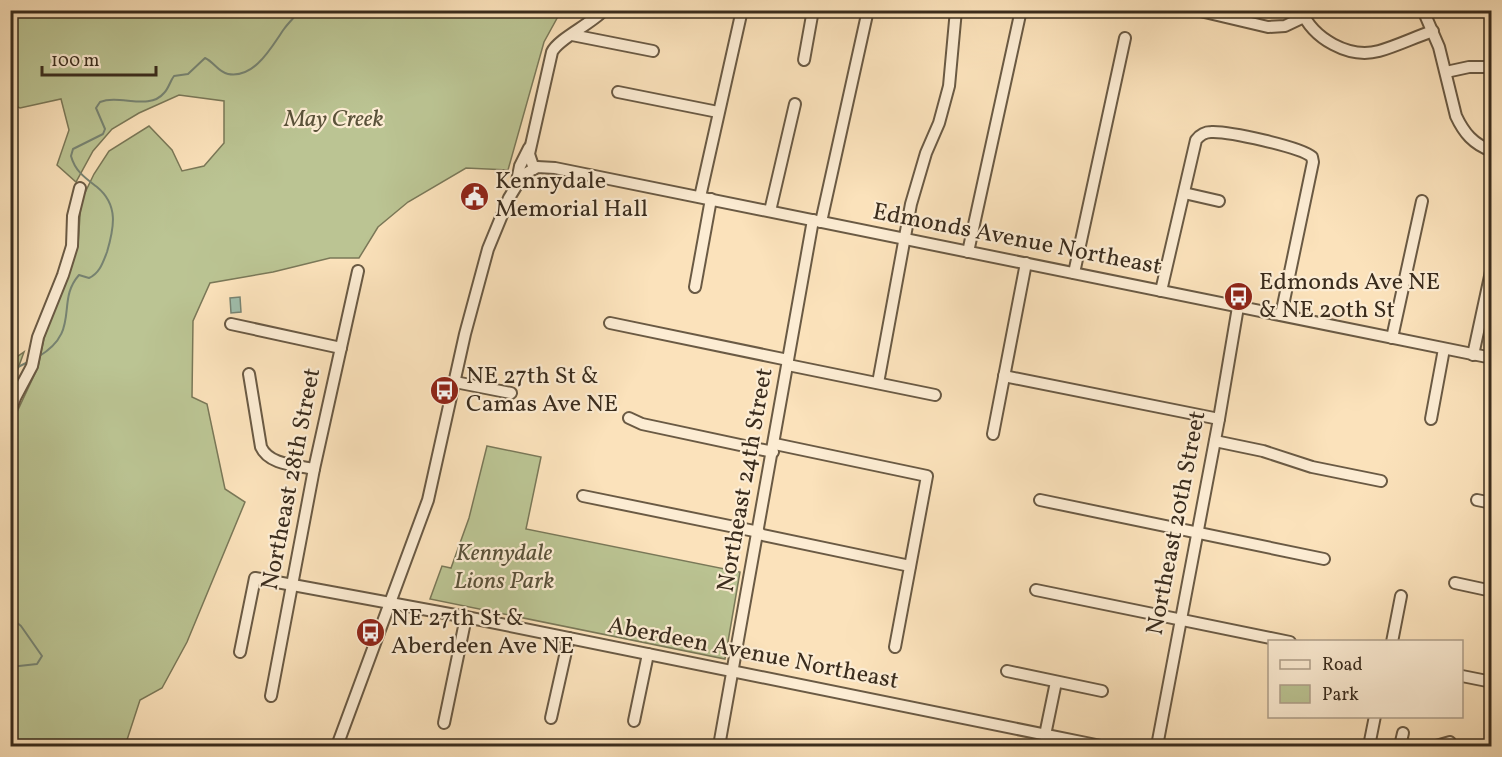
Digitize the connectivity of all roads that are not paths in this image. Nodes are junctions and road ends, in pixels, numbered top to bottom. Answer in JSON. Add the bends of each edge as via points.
{"nodes":[{"id":1,"x":604,"y":10,"type":"edge"},
{"id":2,"x":742,"y":10,"type":"edge"},
{"id":3,"x":813,"y":10,"type":"edge"},
{"id":4,"x":868,"y":10,"type":"edge"},
{"id":5,"x":956,"y":10,"type":"edge"},
{"id":6,"x":1021,"y":10,"type":"edge"},
{"id":7,"x":1196,"y":10,"type":"edge"},
{"id":8,"x":1423,"y":10,"type":"edge"},
{"id":9,"x":1303,"y":14,"type":"edge"},
{"id":10,"x":1433,"y":31,"type":"junction"},
{"id":11,"x":572,"y":35,"type":"junction"},
{"id":12,"x":1125,"y":38,"type":"dead end"},
{"id":13,"x":652,"y":51,"type":"dead end"},
{"id":14,"x":804,"y":60,"type":"dead end"},
{"id":15,"x":1491,"y":68,"type":"edge"},
{"id":16,"x":1446,"y":72,"type":"junction"},
{"id":17,"x":618,"y":92,"type":"dead end"},
{"id":18,"x":795,"y":105,"type":"dead end"},
{"id":19,"x":718,"y":111,"type":"junction"},
{"id":20,"x":531,"y":145,"type":"junction"},
{"id":21,"x":1491,"y":151,"type":"edge"},
{"id":22,"x":534,"y":169,"type":"junction"},
{"id":23,"x":80,"y":188,"type":"dead end"},
{"id":24,"x":515,"y":188,"type":"junction"},
{"id":25,"x":1184,"y":192,"type":"junction"},
{"id":26,"x":705,"y":198,"type":"junction"},
{"id":27,"x":1219,"y":201,"type":"dead end"},
{"id":28,"x":1422,"y":201,"type":"dead end"},
{"id":29,"x":770,"y":211,"type":"junction"},
{"id":30,"x":817,"y":221,"type":"junction"},
{"id":31,"x":904,"y":239,"type":"junction"},
{"id":32,"x":968,"y":252,"type":"junction"},
{"id":33,"x":1026,"y":263,"type":"junction"},
{"id":34,"x":1491,"y":267,"type":"edge"},
{"id":35,"x":358,"y":271,"type":"dead end"},
{"id":36,"x":1074,"y":273,"type":"junction"},
{"id":37,"x":695,"y":287,"type":"dead end"},
{"id":38,"x":1161,"y":291,"type":"junction"},
{"id":39,"x":1238,"y":307,"type":"junction"},
{"id":40,"x":1281,"y":315,"type":"junction"},
{"id":41,"x":610,"y":323,"type":"dead end"},
{"id":42,"x":231,"y":324,"type":"dead end"},
{"id":43,"x":1392,"y":338,"type":"junction"},
{"id":44,"x":341,"y":348,"type":"junction"},
{"id":45,"x":1444,"y":349,"type":"junction"},
{"id":46,"x":1473,"y":355,"type":"junction"},
{"id":47,"x":1491,"y":358,"type":"edge"},
{"id":48,"x":788,"y":362,"type":"junction"},
{"id":49,"x":249,"y":374,"type":"dead end"},
{"id":50,"x":1004,"y":376,"type":"junction"},
{"id":51,"x":455,"y":382,"type":"junction"},
{"id":52,"x":879,"y":383,"type":"junction"},
{"id":53,"x":511,"y":393,"type":"dead end"},
{"id":54,"x":935,"y":395,"type":"dead end"},
{"id":55,"x":10,"y":412,"type":"edge"},
{"id":56,"x":629,"y":418,"type":"dead end"},
{"id":57,"x":1219,"y":419,"type":"junction"},
{"id":58,"x":1431,"y":419,"type":"dead end"},
{"id":59,"x":993,"y":434,"type":"dead end"},
{"id":60,"x":1215,"y":441,"type":"junction"},
{"id":61,"x":774,"y":448,"type":"junction"},
{"id":62,"x":314,"y":469,"type":"junction"},
{"id":63,"x":1381,"y":481,"type":"dead end"},
{"id":64,"x":582,"y":496,"type":"dead end"},
{"id":65,"x":1040,"y":500,"type":"dead end"},
{"id":66,"x":1477,"y":500,"type":"dead end"},
{"id":67,"x":1491,"y":503,"type":"edge"},
{"id":68,"x":758,"y":533,"type":"junction"},
{"id":69,"x":1196,"y":533,"type":"junction"},
{"id":70,"x":1324,"y":560,"type":"dead end"},
{"id":71,"x":910,"y":566,"type":"junction"},
{"id":72,"x":1455,"y":583,"type":"dead end"},
{"id":73,"x":292,"y":585,"type":"junction"},
{"id":74,"x":1036,"y":590,"type":"dead end"},
{"id":75,"x":1491,"y":591,"type":"edge"},
{"id":76,"x":1401,"y":596,"type":"dead end"},
{"id":77,"x":390,"y":602,"type":"junction"},
{"id":78,"x":465,"y":617,"type":"junction"},
{"id":79,"x":1180,"y":620,"type":"junction"},
{"id":80,"x":569,"y":639,"type":"junction"},
{"id":81,"x":1280,"y":640,"type":"edge"},
{"id":82,"x":1392,"y":640,"type":"edge"},
{"id":83,"x":895,"y":647,"type":"dead end"},
{"id":84,"x":240,"y":652,"type":"dead end"},
{"id":85,"x":648,"y":654,"type":"junction"},
{"id":86,"x":1007,"y":671,"type":"dead end"},
{"id":87,"x":734,"y":672,"type":"junction"},
{"id":88,"x":1463,"y":676,"type":"edge"},
{"id":89,"x":1056,"y":682,"type":"junction"},
{"id":90,"x":1491,"y":682,"type":"edge"},
{"id":91,"x":1102,"y":691,"type":"dead end"},
{"id":92,"x":271,"y":696,"type":"dead end"},
{"id":93,"x":551,"y":718,"type":"dead end"},
{"id":94,"x":1376,"y":718,"type":"edge"},
{"id":95,"x":634,"y":721,"type":"dead end"},
{"id":96,"x":444,"y":723,"type":"dead end"},
{"id":97,"x":1402,"y":733,"type":"dead end"},
{"id":98,"x":1045,"y":735,"type":"junction"},
{"id":99,"x":1450,"y":742,"type":"dead end"},
{"id":100,"x":337,"y":747,"type":"edge"},
{"id":101,"x":719,"y":747,"type":"edge"},
{"id":102,"x":1101,"y":747,"type":"edge"},
{"id":103,"x":1157,"y":747,"type":"edge"},
{"id":104,"x":1369,"y":747,"type":"edge"},
{"id":105,"x":1400,"y":747,"type":"edge"},
{"id":106,"x":1436,"y":747,"type":"edge"}],
"edges":[{"from":1,"to":11,"type":"street"},
{"from":2,"to":19,"type":"street"},
{"from":3,"to":14,"type":"street"},
{"from":4,"to":30,"type":"street","name":"Northeast 24th Street"},
{"from":5,"to":31,"type":"street","via":[[949,86],[918,177]]},
{"from":6,"to":32,"type":"street"},
{"from":7,"to":9,"type":"street","via":[[1268,27],[1285,26]]},
{"from":8,"to":10,"type":"street"},
{"from":9,"to":10,"type":"street","via":[[1328,42],[1361,52],[1379,51]]},
{"from":10,"to":16,"type":"street"},
{"from":11,"to":13,"type":"street"},
{"from":11,"to":20,"type":"street","via":[[552,52]]},
{"from":12,"to":36,"type":"street"},
{"from":15,"to":16,"type":"street"},
{"from":16,"to":21,"type":"street","via":[[1461,126],[1473,141]]},
{"from":17,"to":19,"type":"street"},
{"from":18,"to":29,"type":"street"},
{"from":19,"to":26,"type":"street"},
{"from":20,"to":22,"type":"street","via":[[529,154]]},
{"from":20,"to":24,"type":"street"},
{"from":22,"to":24,"type":"street","via":[[523,175]]},
{"from":22,"to":26,"type":"street","name":"Edmonds Avenue Northeast","via":[[546,166]]},
{"from":23,"to":55,"type":"street","via":[[73,216],[72,246],[32,366]]},
{"from":24,"to":51,"type":"street","via":[[483,263]]},
{"from":25,"to":27,"type":"street"},
{"from":25,"to":38,"type":"street"},
{"from":25,"to":40,"type":"street","via":[[1200,135],[1222,133],[1299,149],[1312,157],[1313,168]]},
{"from":26,"to":29,"type":"street","name":"Edmonds Avenue Northeast"},
{"from":26,"to":37,"type":"street"},
{"from":28,"to":43,"type":"street"},
{"from":29,"to":30,"type":"street","name":"Edmonds Avenue Northeast"},
{"from":30,"to":31,"type":"street","name":"Edmonds Avenue Northeast"},
{"from":30,"to":48,"type":"street","name":"Northeast 24th Street"},
{"from":31,"to":32,"type":"street","name":"Edmonds Avenue Northeast"},
{"from":31,"to":52,"type":"street"},
{"from":32,"to":33,"type":"street","name":"Edmonds Avenue Northeast"},
{"from":33,"to":36,"type":"street","name":"Edmonds Avenue Northeast"},
{"from":33,"to":50,"type":"street"},
{"from":34,"to":46,"type":"street"},
{"from":35,"to":44,"type":"street","name":"Northeast 28th Street"},
{"from":36,"to":38,"type":"street","name":"Edmonds Avenue Northeast"},
{"from":38,"to":39,"type":"street","name":"Edmonds Avenue Northeast"},
{"from":39,"to":40,"type":"street","name":"Edmonds Avenue Northeast"},
{"from":39,"to":57,"type":"street","name":"Northeast 20th Street"},
{"from":40,"to":43,"type":"street","name":"Edmonds Avenue Northeast"},
{"from":41,"to":48,"type":"street"},
{"from":42,"to":44,"type":"street"},
{"from":43,"to":45,"type":"street","name":"Edmonds Avenue Northeast"},
{"from":44,"to":62,"type":"street","name":"Northeast 28th Street"},
{"from":45,"to":46,"type":"street","name":"Edmonds Avenue Northeast"},
{"from":45,"to":58,"type":"street"},
{"from":46,"to":47,"type":"street","name":"Edmonds Avenue Northeast"},
{"from":48,"to":52,"type":"street"},
{"from":48,"to":61,"type":"street","name":"Northeast 24th Street"},
{"from":49,"to":62,"type":"street","via":[[264,453],[272,460]]},
{"from":50,"to":57,"type":"street"},
{"from":50,"to":59,"type":"street"},
{"from":51,"to":53,"type":"street"},
{"from":51,"to":77,"type":"street","via":[[428,500]]},
{"from":52,"to":54,"type":"street"},
{"from":56,"to":61,"type":"street","via":[[642,424]]},
{"from":57,"to":60,"type":"street","name":"Northeast 20th Street"},
{"from":60,"to":63,"type":"street"},
{"from":60,"to":69,"type":"street","name":"Northeast 20th Street"},
{"from":61,"to":68,"type":"street","name":"Northeast 24th Street"},
{"from":61,"to":71,"type":"street","via":[[927,476]]},
{"from":62,"to":73,"type":"street","name":"Northeast 28th Street"},
{"from":64,"to":68,"type":"street"},
{"from":65,"to":69,"type":"street"},
{"from":66,"to":67,"type":"street"},
{"from":68,"to":71,"type":"street"},
{"from":68,"to":87,"type":"street","name":"Northeast 24th Street"},
{"from":69,"to":70,"type":"street"},
{"from":69,"to":79,"type":"street","name":"Northeast 20th Street"},
{"from":71,"to":83,"type":"street"},
{"from":72,"to":75,"type":"street"},
{"from":73,"to":77,"type":"street","name":"Aberdeen Avenue Northeast"},
{"from":73,"to":84,"type":"street","name":"Aberdeen Avenue Northeast","via":[[255,578]]},
{"from":73,"to":92,"type":"street","name":"Northeast 28th Street"},
{"from":74,"to":79,"type":"street"},
{"from":76,"to":82,"type":"street"},
{"from":77,"to":78,"type":"street","name":"Aberdeen Avenue Northeast"},
{"from":77,"to":100,"type":"street"},
{"from":78,"to":80,"type":"street","name":"Aberdeen Avenue Northeast"},
{"from":78,"to":96,"type":"street"},
{"from":79,"to":81,"type":"street"},
{"from":79,"to":103,"type":"street","name":"Northeast 20th Street"},
{"from":80,"to":85,"type":"street","name":"Aberdeen Avenue Northeast"},
{"from":80,"to":93,"type":"street"},
{"from":85,"to":87,"type":"street","name":"Aberdeen Avenue Northeast"},
{"from":85,"to":95,"type":"street"},
{"from":86,"to":89,"type":"street"},
{"from":87,"to":98,"type":"street","name":"Aberdeen Avenue Northeast"},
{"from":87,"to":101,"type":"street","name":"Northeast 24th Street"},
{"from":88,"to":90,"type":"street"},
{"from":89,"to":91,"type":"street"},
{"from":89,"to":98,"type":"street"},
{"from":94,"to":104,"type":"street"},
{"from":97,"to":105,"type":"street"},
{"from":98,"to":102,"type":"street","name":"Aberdeen Avenue Northeast"},
{"from":99,"to":106,"type":"street"}]}
